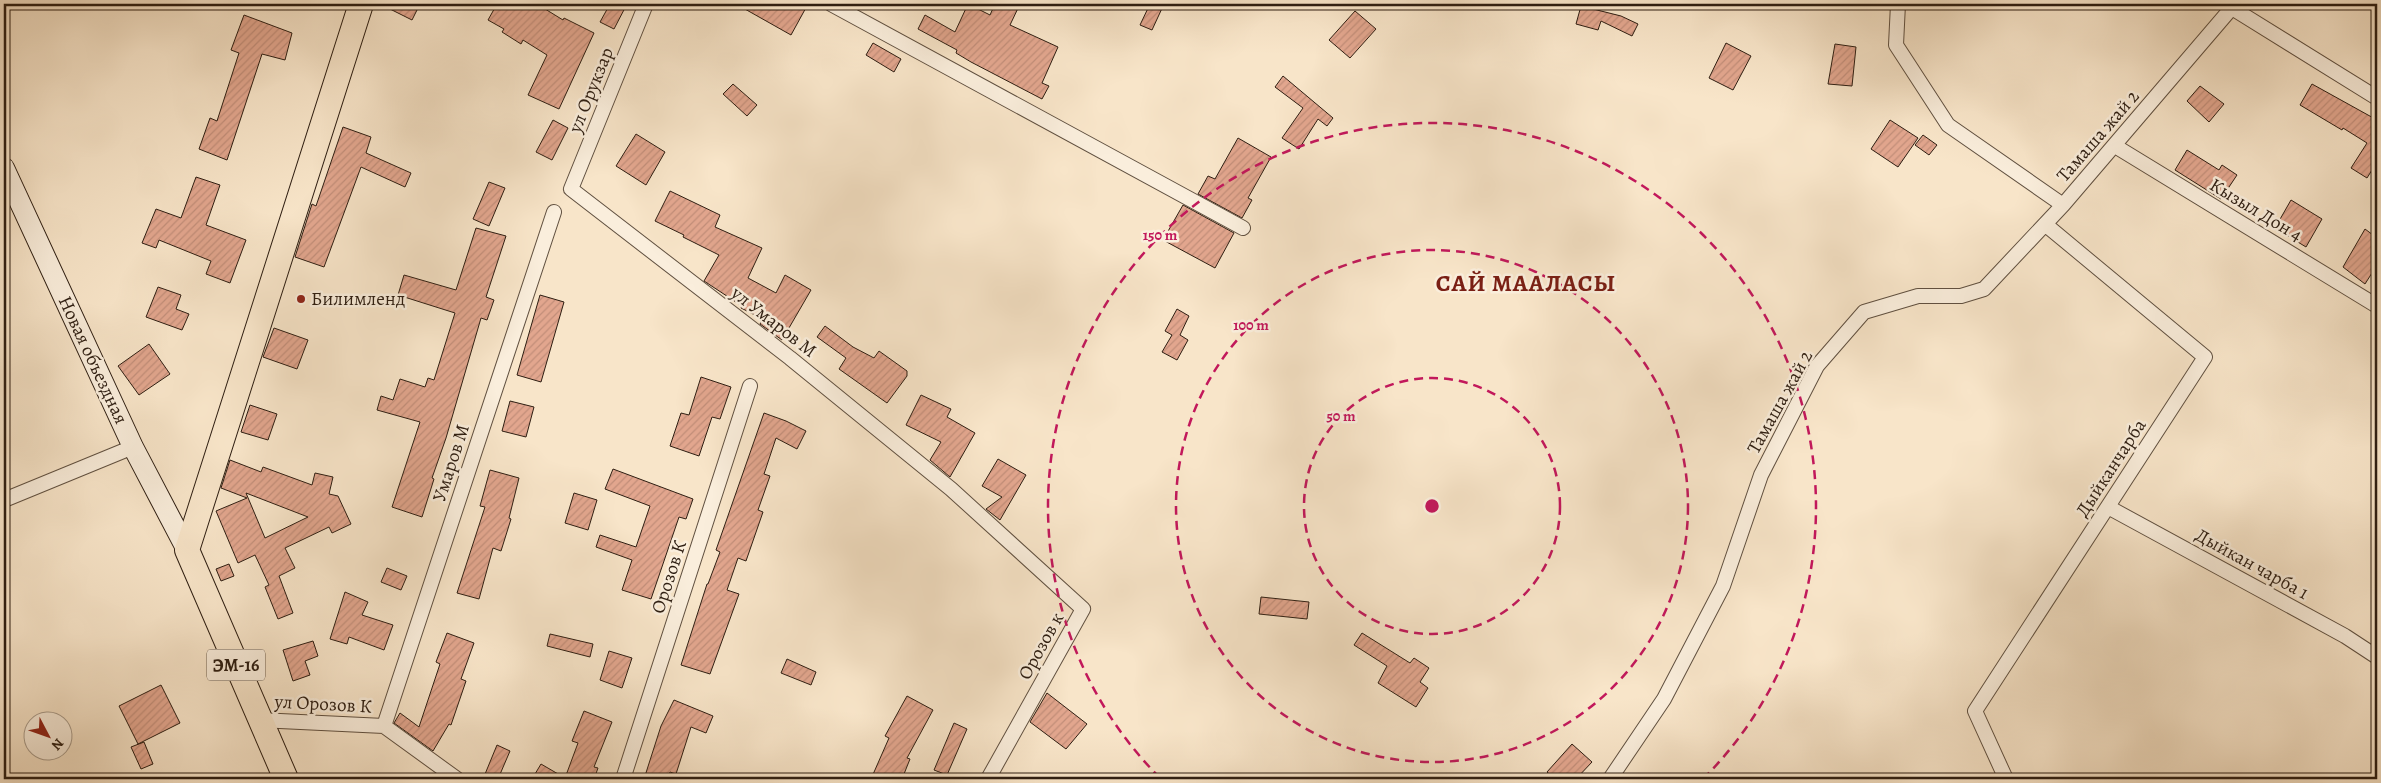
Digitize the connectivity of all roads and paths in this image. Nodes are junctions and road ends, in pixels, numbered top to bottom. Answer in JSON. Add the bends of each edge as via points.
{"nodes":[{"id":1,"x":361,"y":4,"type":"edge"},
{"id":2,"x":646,"y":4,"type":"edge"},
{"id":3,"x":831,"y":4,"type":"edge"},
{"id":4,"x":1898,"y":4,"type":"edge"},
{"id":5,"x":2234,"y":6,"type":"edge"},
{"id":6,"x":2377,"y":98,"type":"edge"},
{"id":7,"x":2115,"y":146,"type":"junction"},
{"id":8,"x":4,"y":168,"type":"edge"},
{"id":9,"x":571,"y":189,"type":"joint"},
{"id":10,"x":2063,"y":205,"type":"junction"},
{"id":11,"x":554,"y":212,"type":"dead end"},
{"id":12,"x":2046,"y":225,"type":"junction"},
{"id":13,"x":1243,"y":228,"type":"dead end"},
{"id":14,"x":2377,"y":306,"type":"edge"},
{"id":15,"x":750,"y":386,"type":"dead end"},
{"id":16,"x":133,"y":447,"type":"junction"},
{"id":17,"x":951,"y":489,"type":"joint"},
{"id":18,"x":4,"y":500,"type":"edge"},
{"id":19,"x":2108,"y":507,"type":"junction"},
{"id":20,"x":186,"y":550,"type":"junction"},
{"id":21,"x":2377,"y":657,"type":"edge"},
{"id":22,"x":259,"y":720,"type":"junction"},
{"id":23,"x":384,"y":726,"type":"junction"},
{"id":24,"x":286,"y":779,"type":"edge"},
{"id":25,"x":458,"y":779,"type":"edge"},
{"id":26,"x":623,"y":779,"type":"edge"},
{"id":27,"x":988,"y":779,"type":"edge"},
{"id":28,"x":1610,"y":779,"type":"edge"},
{"id":29,"x":2006,"y":779,"type":"edge"}],
"edges":[{"from":1,"to":20,"type":"highway"},
{"from":2,"to":9,"type":"street","name":"ул Орукзар"},
{"from":3,"to":13,"type":"street"},
{"from":4,"to":10,"type":"street","via":[[1896,45],[1948,125]]},
{"from":5,"to":6,"type":"street"},
{"from":5,"to":7,"type":"street","name":"Тамаша жай 2"},
{"from":7,"to":10,"type":"street","name":"Тамаша жай 2"},
{"from":7,"to":14,"type":"street","name":"Кызыл Дон 4"},
{"from":8,"to":16,"type":"main road","name":"Новая объездная"},
{"from":9,"to":17,"type":"street","name":"ул Умаров М","via":[[790,358]]},
{"from":10,"to":12,"type":"street","name":"Тамаша жай 2"},
{"from":11,"to":23,"type":"street","name":"Умаров М"},
{"from":12,"to":19,"type":"street","name":"Дыйканчарба","via":[[2206,357]]},
{"from":12,"to":28,"type":"street","name":"Тамаша жай 2","via":[[1984,289],[1961,296],[1918,296],[1864,312],[1817,366],[1761,475],[1723,586],[1664,699]]},
{"from":15,"to":26,"type":"street","name":"Орозов К"},
{"from":16,"to":18,"type":"street"},
{"from":16,"to":20,"type":"main road","name":"Новая объездная"},
{"from":17,"to":27,"type":"street","name":"Орозов к","via":[[1083,609]]},
{"from":19,"to":21,"type":"street","name":"Дыйкан чарба 1","via":[[2345,636]]},
{"from":19,"to":29,"type":"street","name":"Дыйканчарба","via":[[1975,711]]},
{"from":20,"to":22,"type":"highway","number":"ЭМ-16"},
{"from":22,"to":23,"type":"street","name":"ул Орозов К"},
{"from":22,"to":24,"type":"highway","number":"ЭМ-16"},
{"from":23,"to":25,"type":"street","name":"ул Орозов К"}]}
